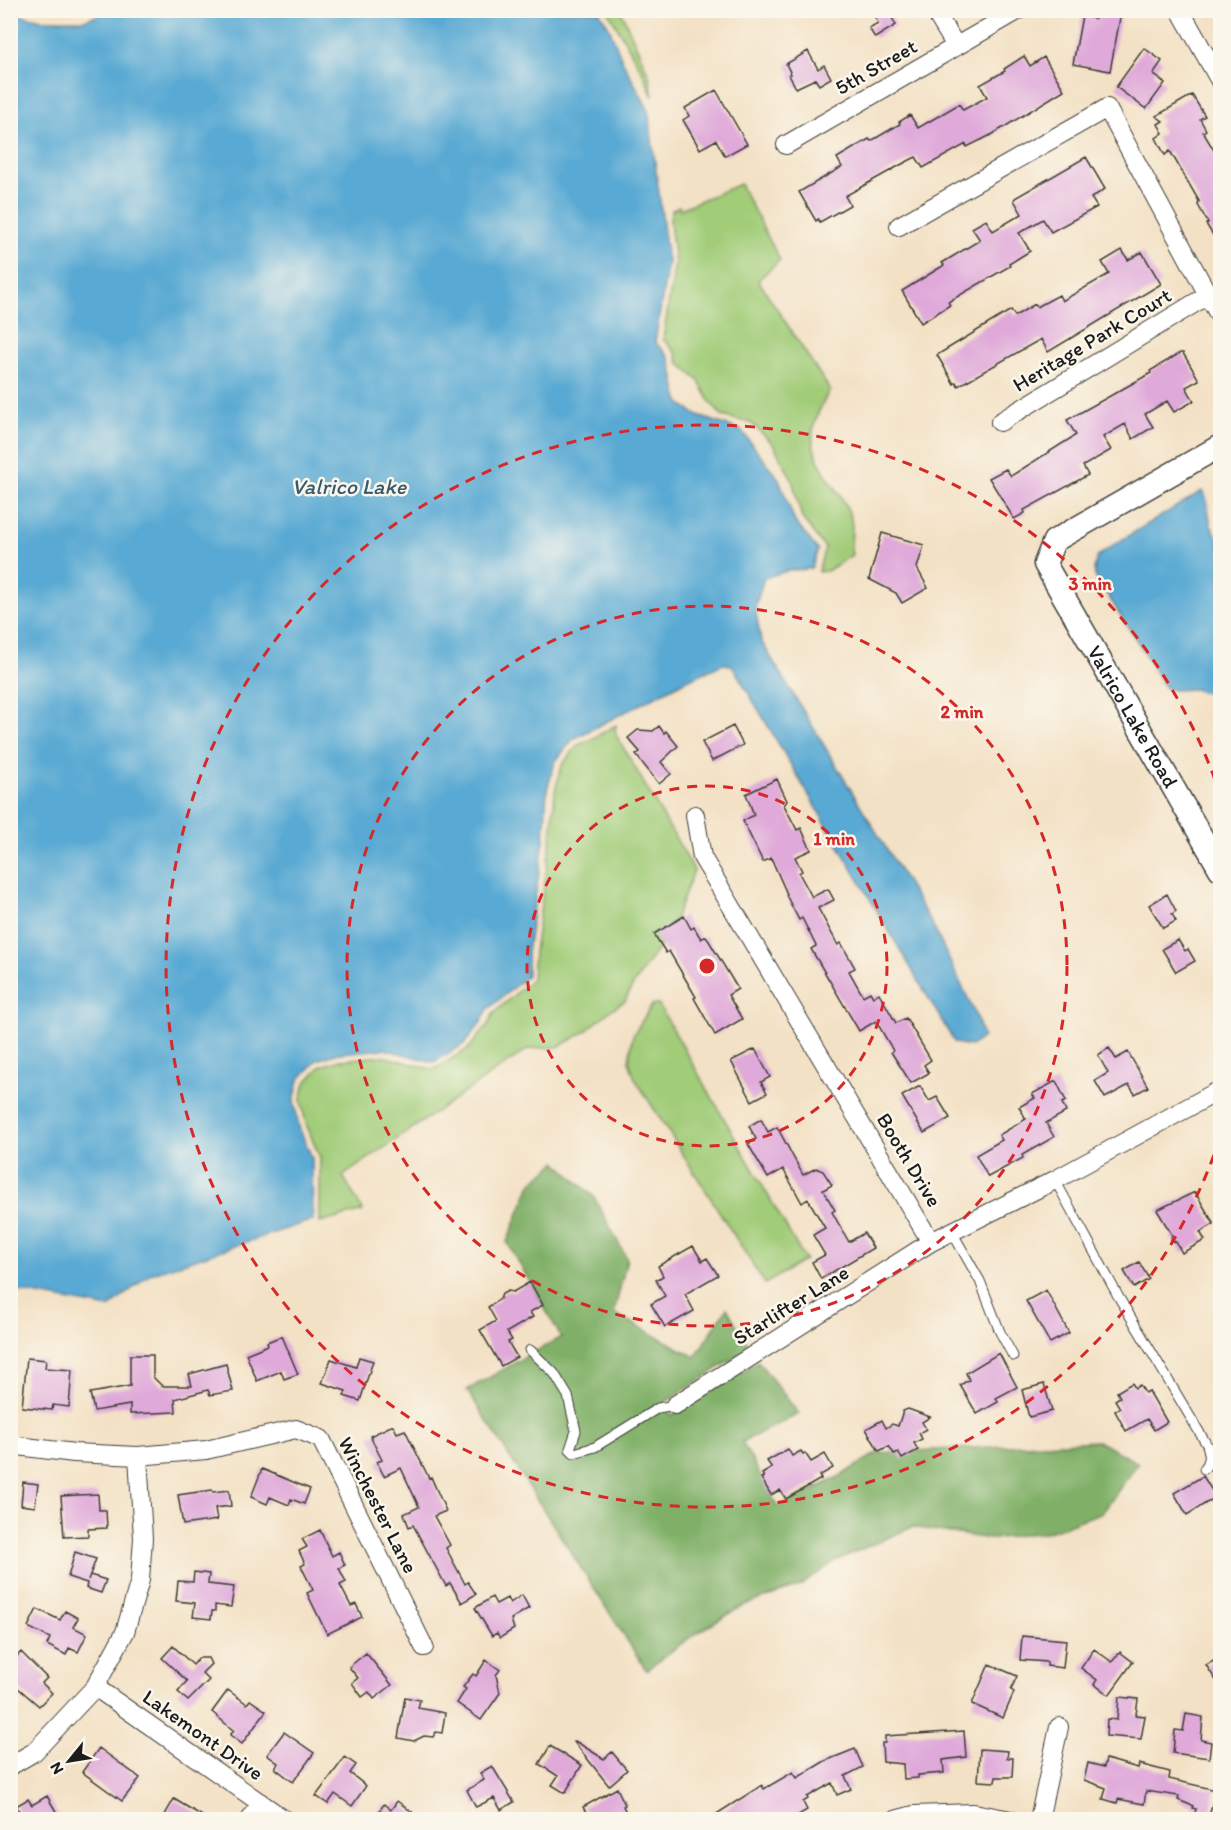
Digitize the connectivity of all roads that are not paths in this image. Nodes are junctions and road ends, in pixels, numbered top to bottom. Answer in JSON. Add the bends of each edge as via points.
{"nodes":[{"id":1,"x":934,"y":10,"type":"edge"},
{"id":2,"x":1019,"y":10,"type":"edge"},
{"id":3,"x":1180,"y":10,"type":"edge"},
{"id":4,"x":956,"y":46,"type":"junction"},
{"id":5,"x":1221,"y":81,"type":"edge"},
{"id":6,"x":786,"y":144,"type":"dead end"},
{"id":7,"x":898,"y":226,"type":"dead end"},
{"id":8,"x":1208,"y":295,"type":"junction"},
{"id":9,"x":1221,"y":317,"type":"edge"},
{"id":10,"x":1000,"y":422,"type":"dead end"},
{"id":11,"x":1221,"y":446,"type":"edge"},
{"id":12,"x":694,"y":815,"type":"dead end"},
{"id":13,"x":1221,"y":869,"type":"edge"},
{"id":14,"x":1221,"y":1090,"type":"edge"},
{"id":15,"x":1055,"y":1180,"type":"junction"},
{"id":16,"x":952,"y":1232,"type":"junction"},
{"id":17,"x":931,"y":1242,"type":"junction"},
{"id":18,"x":530,"y":1350,"type":"dead end"},
{"id":19,"x":1013,"y":1356,"type":"dead end"},
{"id":20,"x":675,"y":1405,"type":"joint"},
{"id":21,"x":10,"y":1445,"type":"edge"},
{"id":22,"x":138,"y":1456,"type":"junction"},
{"id":23,"x":1204,"y":1469,"type":"dead end"},
{"id":24,"x":424,"y":1647,"type":"dead end"},
{"id":25,"x":95,"y":1687,"type":"junction"},
{"id":26,"x":1059,"y":1727,"type":"dead end"},
{"id":27,"x":10,"y":1766,"type":"edge"},
{"id":28,"x":260,"y":1802,"type":"junction"},
{"id":29,"x":250,"y":1820,"type":"edge"},
{"id":30,"x":285,"y":1820,"type":"edge"},
{"id":31,"x":895,"y":1820,"type":"edge"},
{"id":32,"x":1011,"y":1820,"type":"edge"},
{"id":33,"x":1039,"y":1820,"type":"edge"}],
"edges":[{"from":1,"to":4,"type":"street"},
{"from":2,"to":4,"type":"street","name":"5th Street"},
{"from":3,"to":5,"type":"street"},
{"from":4,"to":6,"type":"street","name":"5th Street"},
{"from":7,"to":8,"type":"street","via":[[1107,108]]},
{"from":8,"to":9,"type":"street"},
{"from":8,"to":10,"type":"street","name":"Heritage Park Court"},
{"from":11,"to":13,"type":"street","name":"Valrico Lake Road","via":[[1054,541],[1045,564]]},
{"from":12,"to":17,"type":"street","name":"Booth Drive","via":[[702,857]]},
{"from":14,"to":15,"type":"street","name":"Booth Drive"},
{"from":15,"to":16,"type":"street","name":"Booth Drive"},
{"from":15,"to":23,"type":"lane","via":[[1118,1296],[1207,1445],[1209,1463]]},
{"from":16,"to":17,"type":"street","name":"Booth Drive"},
{"from":16,"to":19,"type":"lane","via":[[980,1281]]},
{"from":17,"to":20,"type":"street","name":"Starlifter Lane"},
{"from":18,"to":20,"type":"lane","via":[[554,1373],[568,1396],[576,1431],[570,1449],[574,1452],[595,1447],[658,1408]]},
{"from":21,"to":22,"type":"street","name":"Winchester Lane"},
{"from":22,"to":24,"type":"street","name":"Winchester Lane","via":[[206,1450],[296,1429],[321,1439]]},
{"from":22,"to":25,"type":"street","via":[[143,1538],[140,1580],[124,1632]]},
{"from":25,"to":27,"type":"street","via":[[34,1752]]},
{"from":25,"to":28,"type":"street","name":"Lakemont Drive"},
{"from":26,"to":33,"type":"street"},
{"from":28,"to":29,"type":"street"},
{"from":28,"to":30,"type":"street","name":"Lakemont Drive"},
{"from":31,"to":32,"type":"street","via":[[914,1815],[974,1812]]}]}
